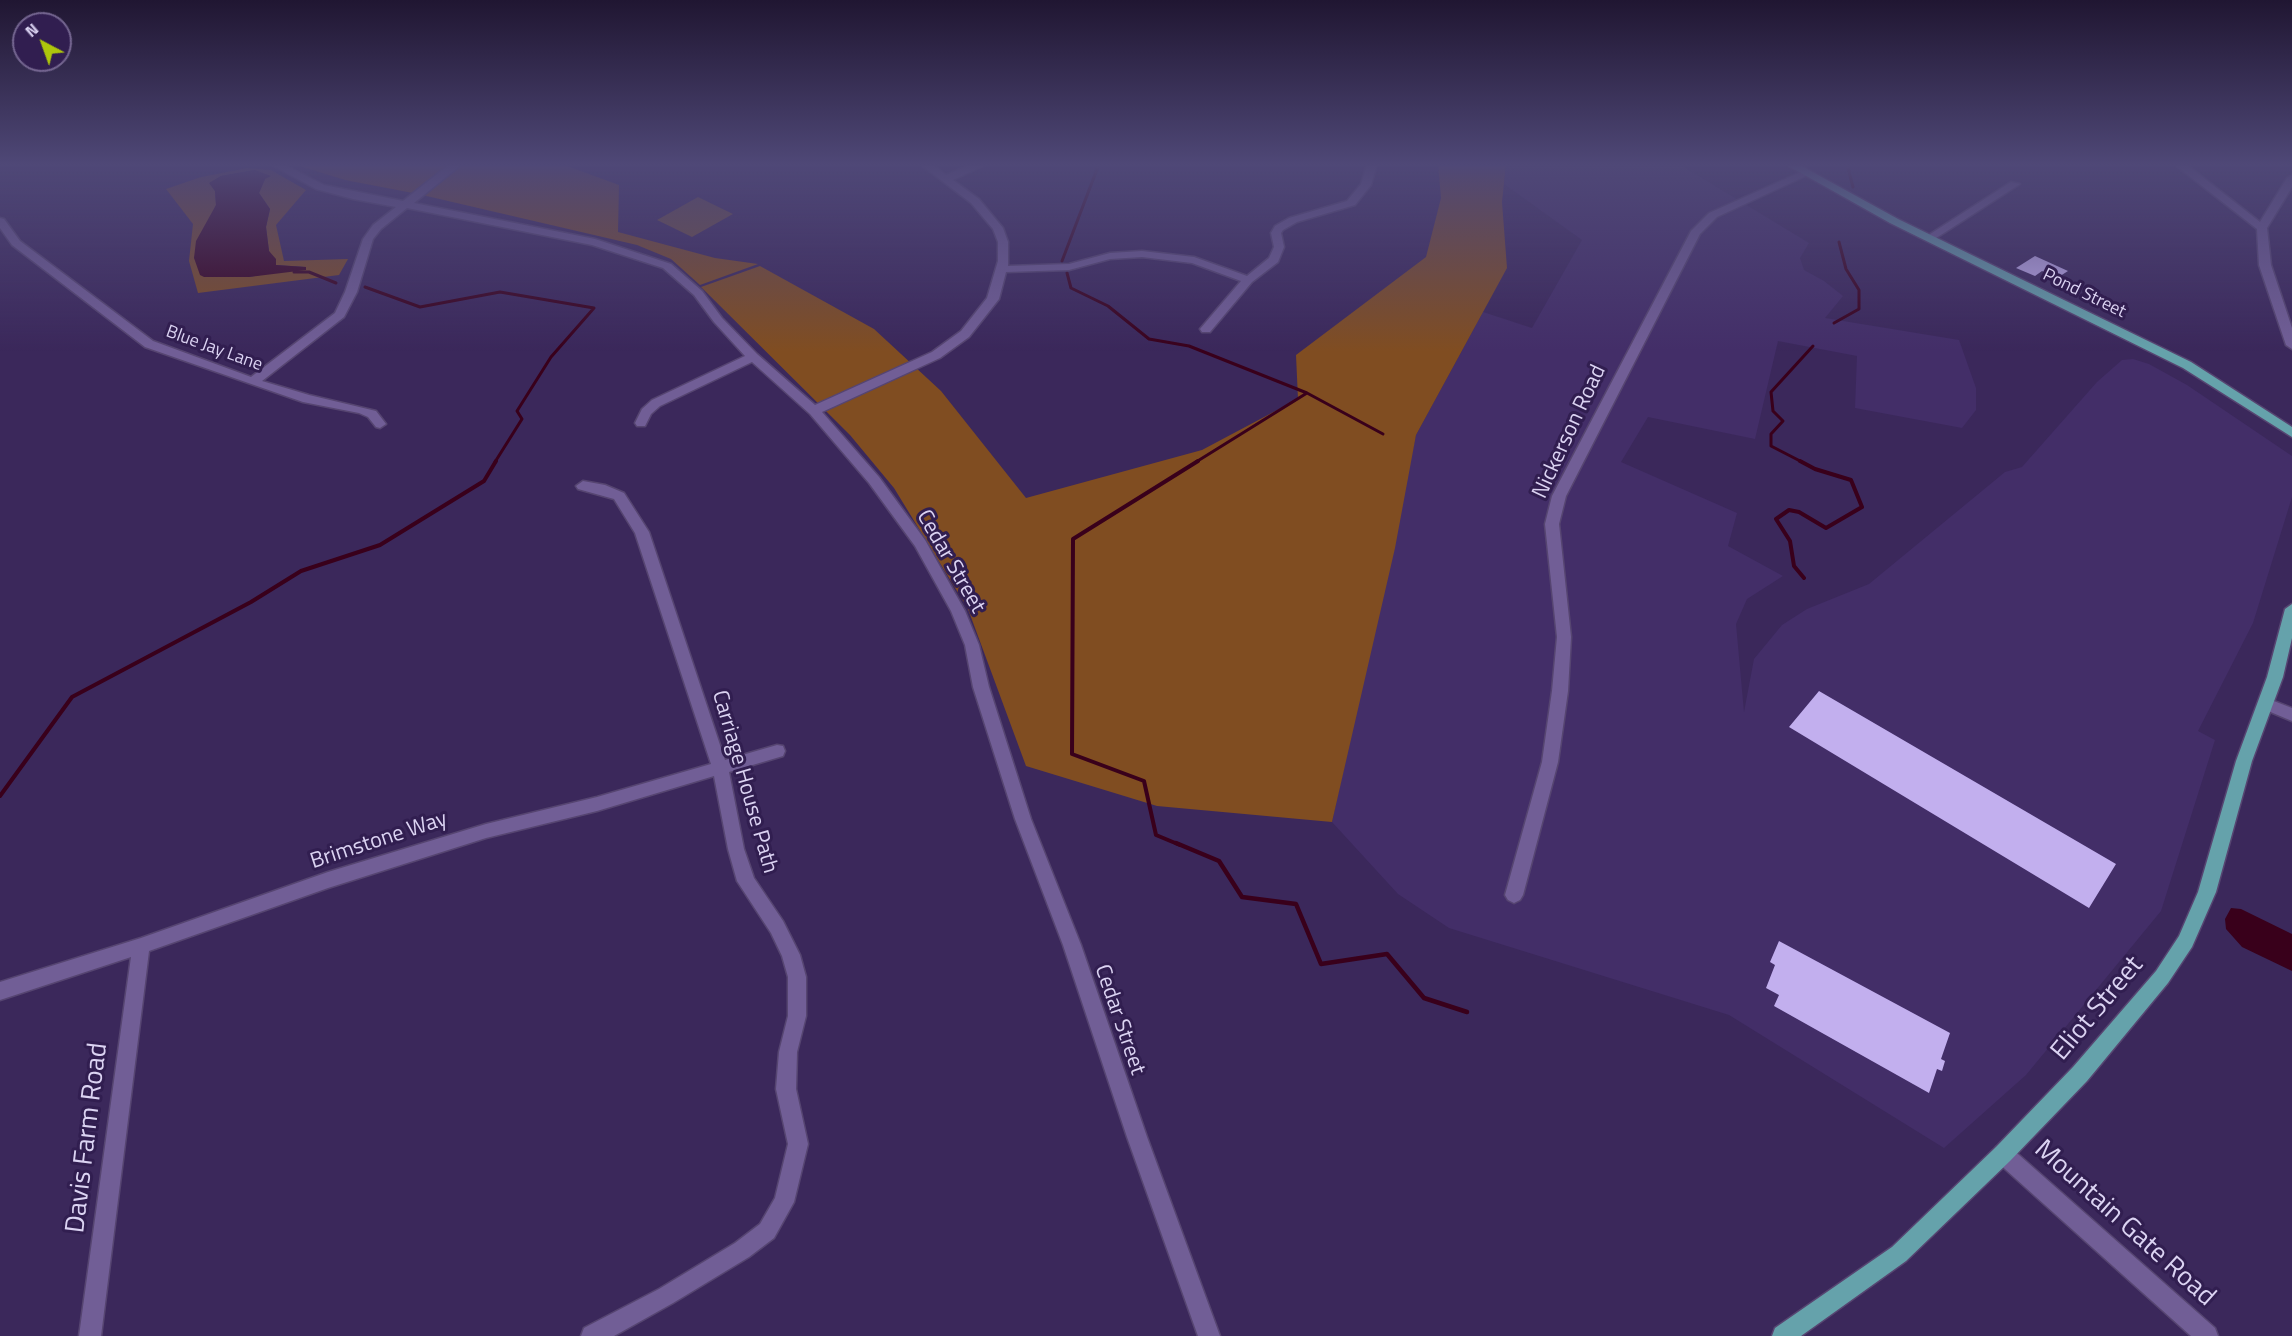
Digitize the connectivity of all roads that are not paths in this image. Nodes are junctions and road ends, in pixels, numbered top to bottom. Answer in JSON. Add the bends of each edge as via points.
{"nodes":[{"id":1,"x":3,"y":226,"type":"edge"},
{"id":2,"x":378,"y":226,"type":"edge"},
{"id":3,"x":517,"y":226,"type":"edge"},
{"id":4,"x":997,"y":226,"type":"edge"},
{"id":5,"x":1282,"y":226,"type":"edge"},
{"id":6,"x":1702,"y":226,"type":"edge"},
{"id":7,"x":1907,"y":226,"type":"edge"},
{"id":8,"x":1948,"y":226,"type":"edge"},
{"id":9,"x":2262,"y":228,"type":"edge"},
{"id":10,"x":1929,"y":238,"type":"junction"},
{"id":11,"x":1004,"y":269,"type":"junction"},
{"id":12,"x":1248,"y":280,"type":"junction"},
{"id":13,"x":1206,"y":329,"type":"dead end"},
{"id":14,"x":2292,"y":345,"type":"edge"},
{"id":15,"x":753,"y":357,"type":"junction"},
{"id":16,"x":253,"y":382,"type":"junction"},
{"id":17,"x":814,"y":411,"type":"junction"},
{"id":18,"x":641,"y":423,"type":"dead end"},
{"id":19,"x":380,"y":424,"type":"dead end"},
{"id":20,"x":2292,"y":433,"type":"edge"},
{"id":21,"x":583,"y":486,"type":"dead end"},
{"id":22,"x":2292,"y":609,"type":"edge"},
{"id":23,"x":2266,"y":704,"type":"junction"},
{"id":24,"x":2292,"y":715,"type":"edge"},
{"id":25,"x":777,"y":751,"type":"dead end"},
{"id":26,"x":720,"y":768,"type":"junction"},
{"id":27,"x":1514,"y":895,"type":"dead end"},
{"id":28,"x":141,"y":946,"type":"junction"},
{"id":29,"x":0,"y":992,"type":"edge"},
{"id":30,"x":2003,"y":1154,"type":"junction"},
{"id":31,"x":1206,"y":1335,"type":"edge"},
{"id":32,"x":90,"y":1336,"type":"edge"},
{"id":33,"x":592,"y":1336,"type":"edge"},
{"id":34,"x":1783,"y":1336,"type":"edge"},
{"id":35,"x":2207,"y":1336,"type":"edge"}],
"edges":[{"from":1,"to":16,"type":"street","name":"Blue Jay Lane","via":[[16,243],[149,344]]},
{"from":2,"to":16,"type":"street","via":[[368,239],[340,315]]},
{"from":3,"to":15,"type":"street","name":"Cedar Street","via":[[596,242],[657,261],[698,293]]},
{"from":4,"to":11,"type":"street","via":[[1003,242]]},
{"from":5,"to":12,"type":"street","via":[[1276,233],[1279,247],[1274,260]]},
{"from":6,"to":27,"type":"street","name":"Nickerson Road","via":[[1559,496],[1552,524],[1564,637],[1560,691],[1550,762]]},
{"from":7,"to":10,"type":"main road","name":"Pond Street"},
{"from":8,"to":10,"type":"street"},
{"from":9,"to":14,"type":"street","via":[[2265,265]]},
{"from":10,"to":20,"type":"main road","name":"Pond Street","via":[[2187,365]]},
{"from":11,"to":12,"type":"street","via":[[1069,267],[1110,256],[1142,254],[1194,260]]},
{"from":11,"to":17,"type":"street","via":[[987,310],[952,344],[922,363]]},
{"from":12,"to":13,"type":"street"},
{"from":15,"to":17,"type":"street","name":"Cedar Street"},
{"from":15,"to":18,"type":"street","via":[[656,403]]},
{"from":16,"to":19,"type":"street","name":"Blue Jay Lane","via":[[307,399],[362,410]]},
{"from":17,"to":31,"type":"street","name":"Cedar Street","via":[[874,480],[920,543],[968,636],[1023,819],[1072,945]]},
{"from":21,"to":26,"type":"street","name":"Carriage House Path","via":[[619,496],[642,532]]},
{"from":22,"to":23,"type":"main road","name":"Eliot Street"},
{"from":23,"to":24,"type":"street"},
{"from":23,"to":30,"type":"main road","name":"Eliot Street","via":[[2244,761],[2207,892],[2186,941],[2162,977],[2080,1074]]},
{"from":25,"to":26,"type":"street","name":"Brimstone Way"},
{"from":26,"to":28,"type":"street","name":"Brimstone Way","via":[[486,831],[328,880]]},
{"from":26,"to":33,"type":"street","name":"Carriage House Path","via":[[746,881],[777,927],[797,977],[797,1016],[788,1052],[786,1089],[798,1144],[795,1164],[784,1202],[767,1231],[704,1274]]},
{"from":28,"to":29,"type":"street","name":"Brimstone Way"},
{"from":28,"to":32,"type":"street","name":"Davis Farm Road"},
{"from":30,"to":34,"type":"main road","name":"Eliot Street","via":[[1899,1254]]},
{"from":30,"to":35,"type":"street","name":"Mountain Gate Road"}]}
